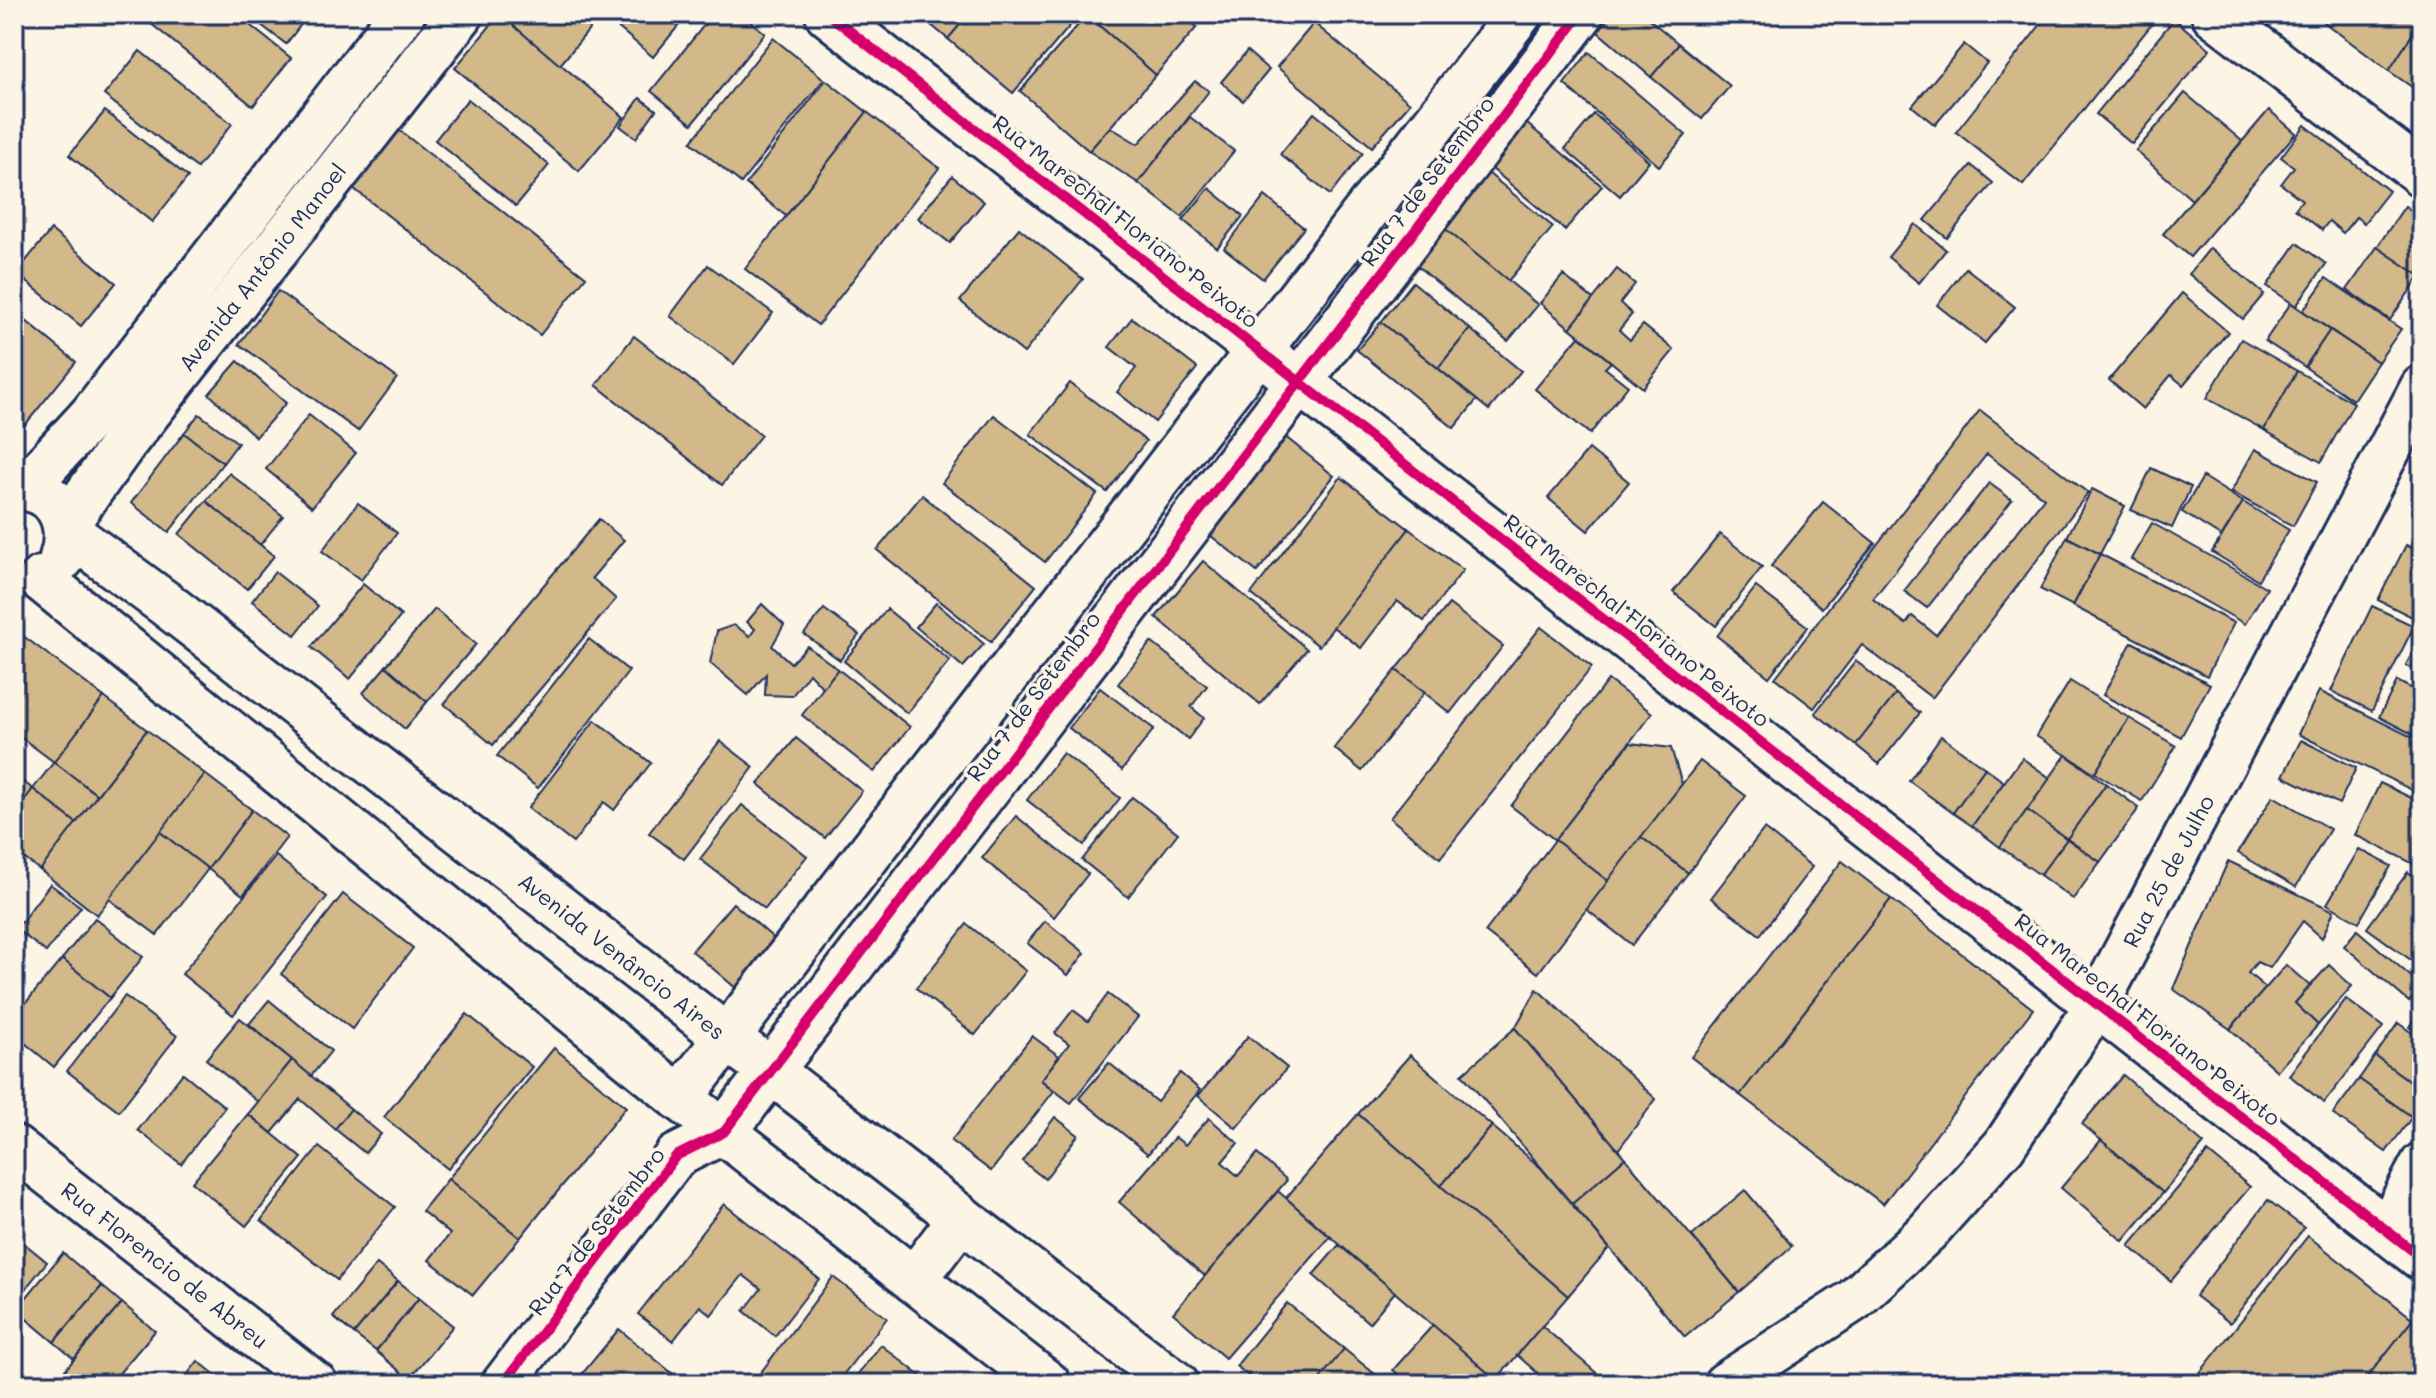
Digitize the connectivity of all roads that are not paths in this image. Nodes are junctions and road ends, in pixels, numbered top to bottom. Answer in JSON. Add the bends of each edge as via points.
{"nodes":[{"id":1,"x":402,"y":14,"type":"edge"},
{"id":2,"x":461,"y":14,"type":"edge"},
{"id":3,"x":828,"y":14,"type":"edge"},
{"id":4,"x":1519,"y":14,"type":"edge"},
{"id":5,"x":2214,"y":14,"type":"edge"},
{"id":6,"x":1574,"y":16,"type":"edge"},
{"id":7,"x":2422,"y":174,"type":"edge"},
{"id":8,"x":1259,"y":351,"type":"junction"},
{"id":9,"x":1299,"y":382,"type":"junction"},
{"id":10,"x":2422,"y":387,"type":"edge"},
{"id":11,"x":20,"y":487,"type":"edge"},
{"id":12,"x":67,"y":527,"type":"junction"},
{"id":13,"x":25,"y":588,"type":"edge"},
{"id":14,"x":259,"y":675,"type":"junction"},
{"id":15,"x":978,"y":712,"type":"junction"},
{"id":16,"x":221,"y":724,"type":"junction"},
{"id":17,"x":1020,"y":746,"type":"junction"},
{"id":18,"x":525,"y":881,"type":"junction"},
{"id":19,"x":484,"y":939,"type":"junction"},
{"id":20,"x":2097,"y":1005,"type":"junction"},
{"id":21,"x":726,"y":1037,"type":"junction"},
{"id":22,"x":771,"y":1071,"type":"junction"},
{"id":23,"x":680,"y":1098,"type":"junction"},
{"id":24,"x":724,"y":1132,"type":"junction"},
{"id":25,"x":14,"y":1147,"type":"edge"},
{"id":26,"x":676,"y":1156,"type":"junction"},
{"id":27,"x":2422,"y":1164,"type":"edge"},
{"id":28,"x":961,"y":1218,"type":"junction"},
{"id":29,"x":2387,"y":1230,"type":"junction"},
{"id":30,"x":2422,"y":1258,"type":"edge"},
{"id":31,"x":914,"y":1280,"type":"junction"},
{"id":32,"x":316,"y":1384,"type":"edge"},
{"id":33,"x":503,"y":1384,"type":"edge"},
{"id":34,"x":1048,"y":1384,"type":"edge"},
{"id":35,"x":1176,"y":1384,"type":"edge"},
{"id":36,"x":1725,"y":1384,"type":"edge"}],
"edges":[{"from":1,"to":11,"type":"street","name":"Avenida Antônio Manoel","via":[[92,415]]},
{"from":2,"to":12,"type":"street","name":"Avenida Antônio Manoel","via":[[124,443]]},
{"from":3,"to":8,"type":"street","name":"Rua Marechal Floriano Peixoto"},
{"from":4,"to":8,"type":"street","name":"Rua 7 de Setembro"},
{"from":5,"to":7,"type":"street"},
{"from":6,"to":9,"type":"street","name":"Rua 7 de Setembro"},
{"from":8,"to":9,"type":"street","name":"Rua Marechal Floriano Peixoto"},
{"from":8,"to":15,"type":"street","name":"Rua 7 de Setembro"},
{"from":9,"to":17,"type":"street","name":"Rua 7 de Setembro"},
{"from":9,"to":20,"type":"street","name":"Rua Marechal Floriano Peixoto"},
{"from":10,"to":20,"type":"street","name":"Rua 25 de Julho"},
{"from":11,"to":12,"type":"street","name":"Avenida Venâncio Aires","via":[[50,497]]},
{"from":12,"to":13,"type":"street","name":"Avenida Antônio Manoel","via":[[62,559]]},
{"from":12,"to":14,"type":"street","name":"Avenida Venâncio Aires"},
{"from":13,"to":16,"type":"street"},
{"from":14,"to":16,"type":"street"},
{"from":14,"to":18,"type":"street","name":"Avenida Venâncio Aires"},
{"from":15,"to":17,"type":"street"},
{"from":15,"to":21,"type":"street","name":"Rua 7 de Setembro"},
{"from":16,"to":19,"type":"street"},
{"from":17,"to":22,"type":"street","name":"Rua 7 de Setembro"},
{"from":18,"to":19,"type":"street"},
{"from":18,"to":21,"type":"street","name":"Avenida Venâncio Aires"},
{"from":19,"to":23,"type":"street"},
{"from":20,"to":29,"type":"street","name":"Rua Marechal Floriano Peixoto"},
{"from":20,"to":36,"type":"street","name":"Rua 25 de Julho","via":[[2004,1146],[1927,1232],[1854,1300]]},
{"from":21,"to":22,"type":"street","name":"Avenida Venâncio Aires"},
{"from":21,"to":23,"type":"street","name":"Rua 7 de Setembro"},
{"from":22,"to":24,"type":"street","name":"Rua 7 de Setembro"},
{"from":22,"to":28,"type":"street","name":"Avenida Venâncio Aires"},
{"from":23,"to":24,"type":"street"},
{"from":23,"to":26,"type":"street","name":"Rua 7 de Setembro"},
{"from":24,"to":26,"type":"street","name":"Rua 7 de Setembro"},
{"from":24,"to":31,"type":"street"},
{"from":25,"to":32,"type":"street","name":"Rua Florencio de Abreu"},
{"from":26,"to":33,"type":"street","name":"Rua 7 de Setembro"},
{"from":27,"to":29,"type":"street"},
{"from":28,"to":31,"type":"street"},
{"from":28,"to":35,"type":"street","name":"Avenida Venâncio Aires"},
{"from":29,"to":30,"type":"street","name":"Rua Marechal Floriano Peixoto"},
{"from":31,"to":34,"type":"street"}]}
